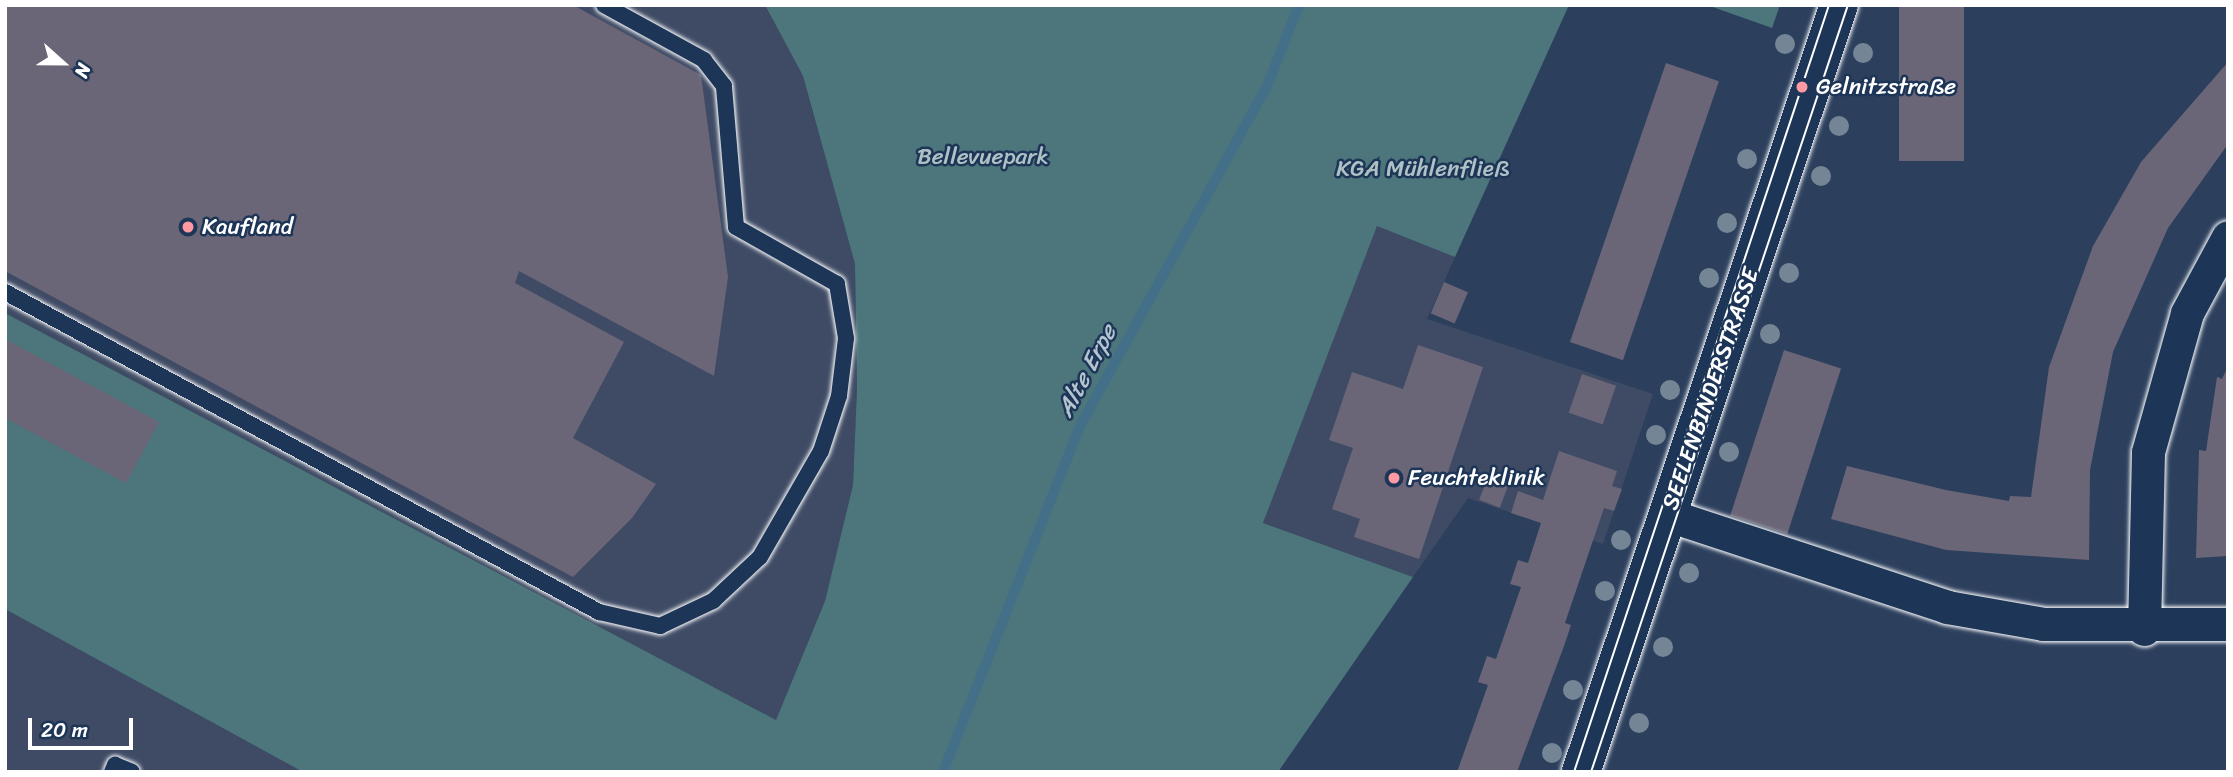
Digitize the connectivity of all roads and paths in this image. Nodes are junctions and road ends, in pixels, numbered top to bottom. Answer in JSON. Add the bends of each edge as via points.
{"nodes":[{"id":1,"x":604,"y":5,"type":"edge"},
{"id":2,"x":1839,"y":5,"type":"edge"},
{"id":3,"x":2228,"y":237,"type":"edge"},
{"id":4,"x":5,"y":292,"type":"edge"},
{"id":5,"x":1668,"y":514,"type":"junction"},
{"id":6,"x":2228,"y":624,"type":"edge"},
{"id":7,"x":2144,"y":629,"type":"junction"},
{"id":8,"x":112,"y":772,"type":"edge"},
{"id":9,"x":132,"y":772,"type":"edge"},
{"id":10,"x":1581,"y":772,"type":"edge"}],
"edges":[{"from":1,"to":4,"type":"lane","via":[[704,60],[724,86],[736,227],[837,284],[844,326],[839,396],[821,451],[760,557],[713,601],[660,626],[599,612]]},
{"from":2,"to":5,"type":"street","name":"SEELENBINDERSTRASSE"},
{"from":3,"to":7,"type":"street","via":[[2187,313],[2159,399],[2148,452]]},
{"from":5,"to":7,"type":"street","via":[[1947,607],[2043,624]]},
{"from":5,"to":10,"type":"street","name":"SEELENBINDERSTRASSE"},
{"from":6,"to":7,"type":"street"},
{"from":8,"to":9,"type":"lane","via":[[116,765]]}]}
